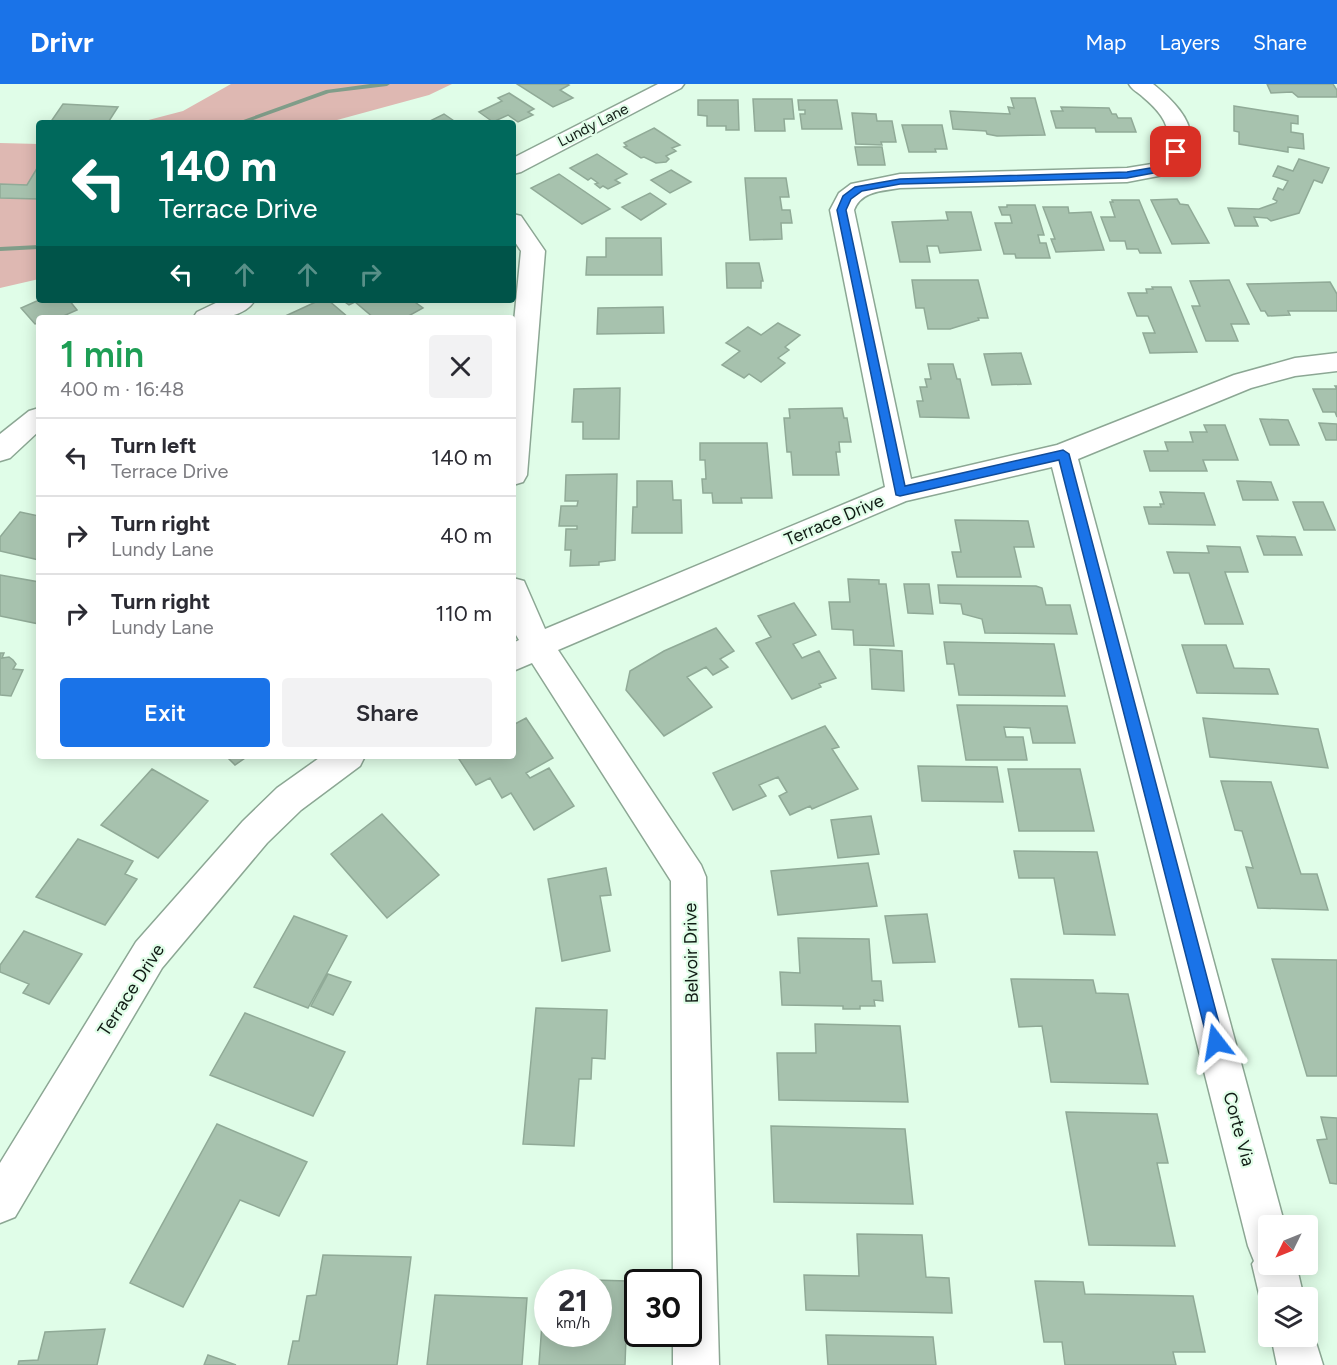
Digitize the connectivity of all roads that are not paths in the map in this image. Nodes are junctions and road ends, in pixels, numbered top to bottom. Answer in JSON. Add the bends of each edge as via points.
{"nodes":[{"id":1,"x":674,"y":84,"type":"edge"},
{"id":2,"x":1143,"y":84,"type":"edge"},
{"id":3,"x":516,"y":165,"type":"edge"},
{"id":4,"x":516,"y":225,"type":"edge"},
{"id":5,"x":237,"y":303,"type":"edge"},
{"id":6,"x":212,"y":315,"type":"edge"},
{"id":7,"x":1337,"y":362,"type":"edge"},
{"id":8,"x":36,"y":420,"type":"edge"},
{"id":9,"x":516,"y":441,"type":"edge"},
{"id":10,"x":0,"y":451,"type":"edge"},
{"id":11,"x":1063,"y":454,"type":"junction"},
{"id":12,"x":900,"y":492,"type":"junction"},
{"id":13,"x":516,"y":598,"type":"edge"},
{"id":14,"x":525,"y":652,"type":"edge"},
{"id":15,"x":344,"y":759,"type":"edge"},
{"id":16,"x":0,"y":1202,"type":"edge"},
{"id":17,"x":1261,"y":1215,"type":"edge"},
{"id":18,"x":1296,"y":1347,"type":"edge"},
{"id":19,"x":696,"y":1365,"type":"edge"},
{"id":20,"x":1300,"y":1365,"type":"edge"}],
"edges":[{"from":1,"to":3,"type":"street","name":"Lundy Lane"},
{"from":2,"to":12,"type":"street","via":[[1158,97],[1176,124],[1180,138],[1166,168],[1127,175],[900,181],[859,189],[847,198],[842,210]]},
{"from":4,"to":9,"type":"street","via":[[533,250]]},
{"from":5,"to":6,"type":"street"},
{"from":7,"to":11,"type":"street","name":"Terrace Drive","via":[[1244,381]]},
{"from":8,"to":10,"type":"street"},
{"from":11,"to":12,"type":"street","name":"Terrace Drive"},
{"from":11,"to":17,"type":"street","name":"Corte Via"},
{"from":12,"to":14,"type":"street","name":"Terrace Drive"},
{"from":13,"to":14,"type":"street","name":"Belvoir Drive","via":[[526,625]]},
{"from":14,"to":19,"type":"street","name":"Belvoir Drive","via":[[688,877]]},
{"from":15,"to":16,"type":"street","name":"Terrace Drive","via":[[289,799],[255,832],[149,955]]},
{"from":18,"to":20,"type":"street"}]}
